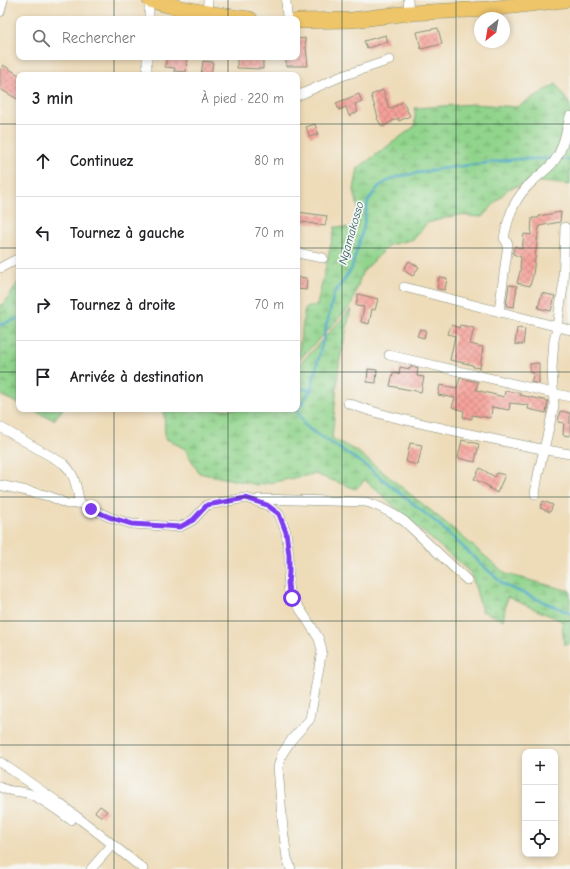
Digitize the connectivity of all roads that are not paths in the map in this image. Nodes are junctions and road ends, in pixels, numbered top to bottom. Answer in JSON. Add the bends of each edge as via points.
{"nodes":[{"id":1,"x":3,"y":0,"type":"edge"},
{"id":2,"x":149,"y":0,"type":"edge"},
{"id":3,"x":286,"y":0,"type":"edge"},
{"id":4,"x":560,"y":0,"type":"edge"},
{"id":5,"x":487,"y":5,"type":"edge"},
{"id":6,"x":208,"y":7,"type":"edge"},
{"id":7,"x":408,"y":7,"type":"edge"},
{"id":8,"x":0,"y":12,"type":"edge"},
{"id":9,"x":149,"y":16,"type":"edge"},
{"id":10,"x":240,"y":16,"type":"edge"},
{"id":11,"x":287,"y":16,"type":"edge"},
{"id":12,"x":300,"y":21,"type":"edge"},
{"id":13,"x":148,"y":60,"type":"edge"},
{"id":14,"x":390,"y":60,"type":"dead end"},
{"id":15,"x":148,"y":72,"type":"edge"},
{"id":16,"x":300,"y":95,"type":"edge"},
{"id":17,"x":570,"y":116,"type":"edge"},
{"id":18,"x":565,"y":227,"type":"dead end"},
{"id":19,"x":300,"y":254,"type":"edge"},
{"id":20,"x":323,"y":258,"type":"dead end"},
{"id":21,"x":16,"y":260,"type":"edge"},
{"id":22,"x":0,"y":268,"type":"edge"},
{"id":23,"x":404,"y":287,"type":"dead end"},
{"id":24,"x":499,"y":311,"type":"junction"},
{"id":25,"x":557,"y":327,"type":"junction"},
{"id":26,"x":570,"y":330,"type":"edge"},
{"id":27,"x":389,"y":355,"type":"dead end"},
{"id":28,"x":554,"y":394,"type":"junction"},
{"id":29,"x":570,"y":397,"type":"edge"},
{"id":30,"x":348,"y":403,"type":"dead end"},
{"id":31,"x":0,"y":427,"type":"edge"},
{"id":32,"x":544,"y":450,"type":"junction"},
{"id":33,"x":570,"y":454,"type":"edge"},
{"id":34,"x":0,"y":485,"type":"edge"},
{"id":35,"x":535,"y":494,"type":"dead end"},
{"id":36,"x":246,"y":498,"type":"junction"},
{"id":37,"x":80,"y":503,"type":"junction"},
{"id":38,"x":467,"y":580,"type":"dead end"},
{"id":39,"x":0,"y":762,"type":"edge"},
{"id":40,"x":2,"y":789,"type":"edge"},
{"id":41,"x":102,"y":836,"type":"junction"},
{"id":42,"x":112,"y":845,"type":"junction"},
{"id":43,"x":91,"y":869,"type":"edge"},
{"id":44,"x":143,"y":869,"type":"edge"},
{"id":45,"x":291,"y":869,"type":"edge"}],
"edges":[{"from":1,"to":8,"type":"street"},
{"from":2,"to":6,"type":"main road","via":[[171,6]]},
{"from":2,"to":9,"type":"street"},
{"from":3,"to":11,"type":"street"},
{"from":4,"to":5,"type":"main road"},
{"from":5,"to":7,"type":"main road"},
{"from":6,"to":10,"type":"main road"},
{"from":7,"to":12,"type":"main road","via":[[352,20]]},
{"from":13,"to":15,"type":"street"},
{"from":14,"to":16,"type":"street","via":[[342,76]]},
{"from":17,"to":24,"type":"street","via":[[556,160],[532,181],[513,205],[504,238],[508,244]]},
{"from":18,"to":25,"type":"street"},
{"from":19,"to":20,"type":"street"},
{"from":21,"to":22,"type":"street"},
{"from":23,"to":24,"type":"street"},
{"from":24,"to":25,"type":"street"},
{"from":25,"to":26,"type":"street"},
{"from":25,"to":28,"type":"street","via":[[552,368]]},
{"from":27,"to":28,"type":"street"},
{"from":28,"to":29,"type":"street"},
{"from":28,"to":32,"type":"street","via":[[554,406]]},
{"from":30,"to":32,"type":"street","via":[[365,410]]},
{"from":31,"to":37,"type":"street","via":[[64,464],[74,478]]},
{"from":32,"to":33,"type":"street"},
{"from":32,"to":35,"type":"street"},
{"from":34,"to":37,"type":"street","via":[[43,494],[68,504]]},
{"from":36,"to":37,"type":"street","via":[[207,505],[193,520],[180,527],[132,524],[109,517]]},
{"from":36,"to":38,"type":"street","via":[[373,504],[404,521]]},
{"from":36,"to":45,"type":"street","via":[[267,505],[279,514],[286,532],[289,555],[289,592],[319,639],[322,650],[310,719],[292,739],[282,754],[278,767],[282,829]]},
{"from":39,"to":41,"type":"street"},
{"from":40,"to":41,"type":"street","via":[[28,793],[39,798],[84,829]]},
{"from":41,"to":42,"type":"street"},
{"from":42,"to":43,"type":"street"},
{"from":42,"to":44,"type":"street"}]}
